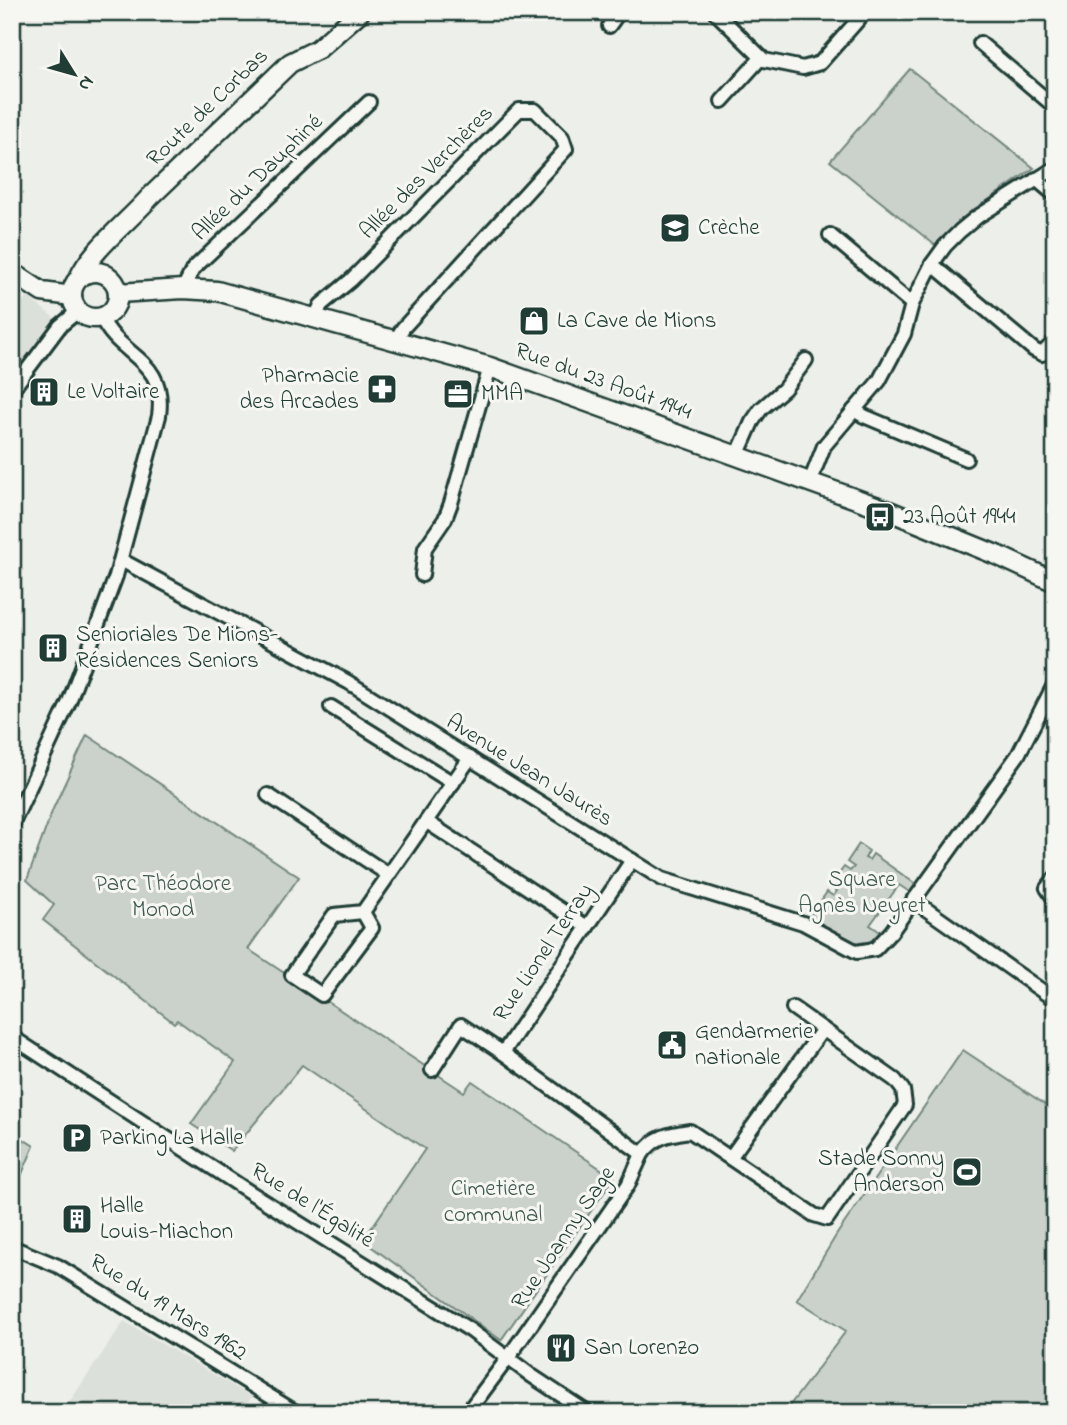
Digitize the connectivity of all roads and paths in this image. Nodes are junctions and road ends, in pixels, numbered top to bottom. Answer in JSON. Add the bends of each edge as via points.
{"nodes":[{"id":1,"x":360,"y":12,"type":"edge"},
{"id":2,"x":620,"y":12,"type":"edge"},
{"id":3,"x":715,"y":12,"type":"edge"},
{"id":4,"x":865,"y":12,"type":"edge"},
{"id":5,"x":609,"y":26,"type":"dead end"},
{"id":6,"x":980,"y":43,"type":"dead end"},
{"id":7,"x":761,"y":58,"type":"junction"},
{"id":8,"x":722,"y":100,"type":"dead end"},
{"id":9,"x":369,"y":102,"type":"dead end"},
{"id":10,"x":1055,"y":107,"type":"edge"},
{"id":11,"x":1055,"y":168,"type":"edge"},
{"id":12,"x":1036,"y":179,"type":"junction"},
{"id":13,"x":1055,"y":195,"type":"edge"},
{"id":14,"x":129,"y":221,"type":"junction"},
{"id":15,"x":830,"y":235,"type":"dead end"},
{"id":16,"x":932,"y":264,"type":"junction"},
{"id":17,"x":12,"y":272,"type":"edge"},
{"id":18,"x":109,"y":276,"type":"junction"},
{"id":19,"x":79,"y":278,"type":"junction"},
{"id":20,"x":183,"y":289,"type":"junction"},
{"id":21,"x":118,"y":293,"type":"junction"},
{"id":22,"x":75,"y":303,"type":"junction"},
{"id":23,"x":912,"y":304,"type":"junction"},
{"id":24,"x":101,"y":317,"type":"junction"},
{"id":25,"x":316,"y":318,"type":"junction"},
{"id":26,"x":395,"y":341,"type":"junction"},
{"id":27,"x":1055,"y":341,"type":"edge"},
{"id":28,"x":806,"y":360,"type":"dead end"},
{"id":29,"x":490,"y":367,"type":"junction"},
{"id":30,"x":12,"y":390,"type":"edge"},
{"id":31,"x":854,"y":410,"type":"junction"},
{"id":32,"x":737,"y":456,"type":"junction"},
{"id":33,"x":966,"y":460,"type":"dead end"},
{"id":34,"x":810,"y":482,"type":"junction"},
{"id":35,"x":121,"y":559,"type":"junction"},
{"id":36,"x":422,"y":575,"type":"dead end"},
{"id":37,"x":1055,"y":582,"type":"edge"},
{"id":38,"x":1055,"y":683,"type":"edge"},
{"id":39,"x":331,"y":707,"type":"dead end"},
{"id":40,"x":470,"y":758,"type":"junction"},
{"id":41,"x":453,"y":783,"type":"junction"},
{"id":42,"x":268,"y":795,"type":"dead end"},
{"id":43,"x":428,"y":822,"type":"junction"},
{"id":44,"x":12,"y":825,"type":"edge"},
{"id":45,"x":632,"y":860,"type":"junction"},
{"id":46,"x":389,"y":875,"type":"junction"},
{"id":47,"x":1055,"y":878,"type":"edge"},
{"id":48,"x":913,"y":900,"type":"junction"},
{"id":49,"x":1055,"y":900,"type":"edge"},
{"id":50,"x":363,"y":912,"type":"junction"},
{"id":51,"x":587,"y":927,"type":"junction"},
{"id":52,"x":1055,"y":1000,"type":"edge"},
{"id":53,"x":793,"y":1008,"type":"dead end"},
{"id":54,"x":823,"y":1029,"type":"junction"},
{"id":55,"x":12,"y":1037,"type":"edge"},
{"id":56,"x":503,"y":1053,"type":"junction"},
{"id":57,"x":432,"y":1070,"type":"dead end"},
{"id":58,"x":642,"y":1154,"type":"junction"},
{"id":59,"x":730,"y":1158,"type":"junction"},
{"id":60,"x":12,"y":1247,"type":"edge"},
{"id":61,"x":508,"y":1358,"type":"junction"},
{"id":62,"x":297,"y":1413,"type":"edge"},
{"id":63,"x":467,"y":1413,"type":"edge"},
{"id":64,"x":587,"y":1413,"type":"edge"}],
"edges":[{"from":1,"to":14,"type":"main road","name":"Route de Corbas","via":[[318,49],[290,63]]},
{"from":2,"to":5,"type":"street"},
{"from":3,"to":7,"type":"street"},
{"from":4,"to":7,"type":"street","via":[[816,65],[803,68]]},
{"from":6,"to":10,"type":"street"},
{"from":7,"to":8,"type":"street"},
{"from":9,"to":20,"type":"street","name":"Allée du Dauphiné","via":[[192,270]]},
{"from":11,"to":12,"type":"street"},
{"from":12,"to":13,"type":"street"},
{"from":12,"to":16,"type":"street","via":[[960,231]]},
{"from":14,"to":18,"type":"main road","name":"Route de Corbas","via":[[111,250]]},
{"from":14,"to":19,"type":"main road","name":"Route de Corbas","via":[[85,265]]},
{"from":15,"to":23,"type":"street"},
{"from":16,"to":23,"type":"street"},
{"from":16,"to":27,"type":"street","via":[[1034,350],[1042,354]]},
{"from":17,"to":22,"type":"main road","via":[[42,292]]},
{"from":18,"to":19,"type":"main road","via":[[90,272]]},
{"from":18,"to":21,"type":"main road"},
{"from":19,"to":22,"type":"main road","via":[[73,287]]},
{"from":20,"to":21,"type":"main road","name":"Rue du 23 Août 1944"},
{"from":20,"to":25,"type":"main road","name":"Rue du 23 Août 1944","via":[[217,291]]},
{"from":21,"to":24,"type":"main road","via":[[114,307]]},
{"from":22,"to":24,"type":"main road","via":[[93,318]]},
{"from":22,"to":30,"type":"street"},
{"from":23,"to":31,"type":"street","via":[[904,334],[879,381]]},
{"from":24,"to":35,"type":"street","via":[[113,337],[145,364],[161,401]]},
{"from":25,"to":26,"type":"main road","name":"Rue du 23 Août 1944"},
{"from":25,"to":26,"type":"street","name":"Allée des Verchères","via":[[321,305],[519,110],[535,110],[562,136],[566,149]]},
{"from":26,"to":29,"type":"main road","name":"Rue du 23 Août 1944"},
{"from":28,"to":32,"type":"street","via":[[761,409]]},
{"from":29,"to":32,"type":"main road","name":"Rue du 23 Août 1944"},
{"from":29,"to":36,"type":"street","via":[[451,503],[425,548]]},
{"from":31,"to":33,"type":"street"},
{"from":31,"to":34,"type":"street","via":[[824,446]]},
{"from":32,"to":34,"type":"main road","name":"Rue du 23 Août 1944"},
{"from":34,"to":37,"type":"main road","name":"Rue du 23 Août 1944"},
{"from":35,"to":40,"type":"street","name":"Avenue Jean Jaurès","via":[[348,682]]},
{"from":35,"to":44,"type":"street","via":[[69,702]]},
{"from":38,"to":48,"type":"street","name":"Avenue Jean Jaurès","via":[[1018,755]]},
{"from":39,"to":41,"type":"street"},
{"from":40,"to":41,"type":"street"},
{"from":40,"to":45,"type":"street","name":"Avenue Jean Jaurès"},
{"from":41,"to":43,"type":"street"},
{"from":42,"to":46,"type":"street"},
{"from":43,"to":46,"type":"street"},
{"from":43,"to":51,"type":"street"},
{"from":45,"to":48,"type":"street","name":"Avenue Jean Jaurès","via":[[662,879],[803,923],[857,952],[875,949]]},
{"from":45,"to":51,"type":"street","name":"Rue Lionel Terray"},
{"from":46,"to":50,"type":"street"},
{"from":47,"to":49,"type":"street","via":[[1047,888]]},
{"from":48,"to":52,"type":"street"},
{"from":50,"to":50,"type":"street","via":[[372,928],[322,995],[292,975],[334,915]]},
{"from":51,"to":56,"type":"street","name":"Rue Lionel Terray"},
{"from":53,"to":54,"type":"street"},
{"from":54,"to":59,"type":"street"},
{"from":54,"to":59,"type":"street","via":[[895,1080],[904,1090],[905,1105],[827,1219],[814,1215]]},
{"from":55,"to":61,"type":"street","name":"Rue de l'Égalité"},
{"from":56,"to":57,"type":"street","name":"Rue Lionel Terray","via":[[461,1026]]},
{"from":56,"to":58,"type":"street","name":"Rue Joanny Sage"},
{"from":58,"to":59,"type":"street","via":[[658,1138],[690,1130]]},
{"from":58,"to":61,"type":"street","name":"Rue Joanny Sage","via":[[628,1185]]},
{"from":60,"to":62,"type":"street","name":"Rue du 19 Mars 1962","via":[[58,1266]]},
{"from":61,"to":63,"type":"street","name":"Rue Joanny Sage"},
{"from":61,"to":64,"type":"street","name":"Rue de l'Égalité"}]}
